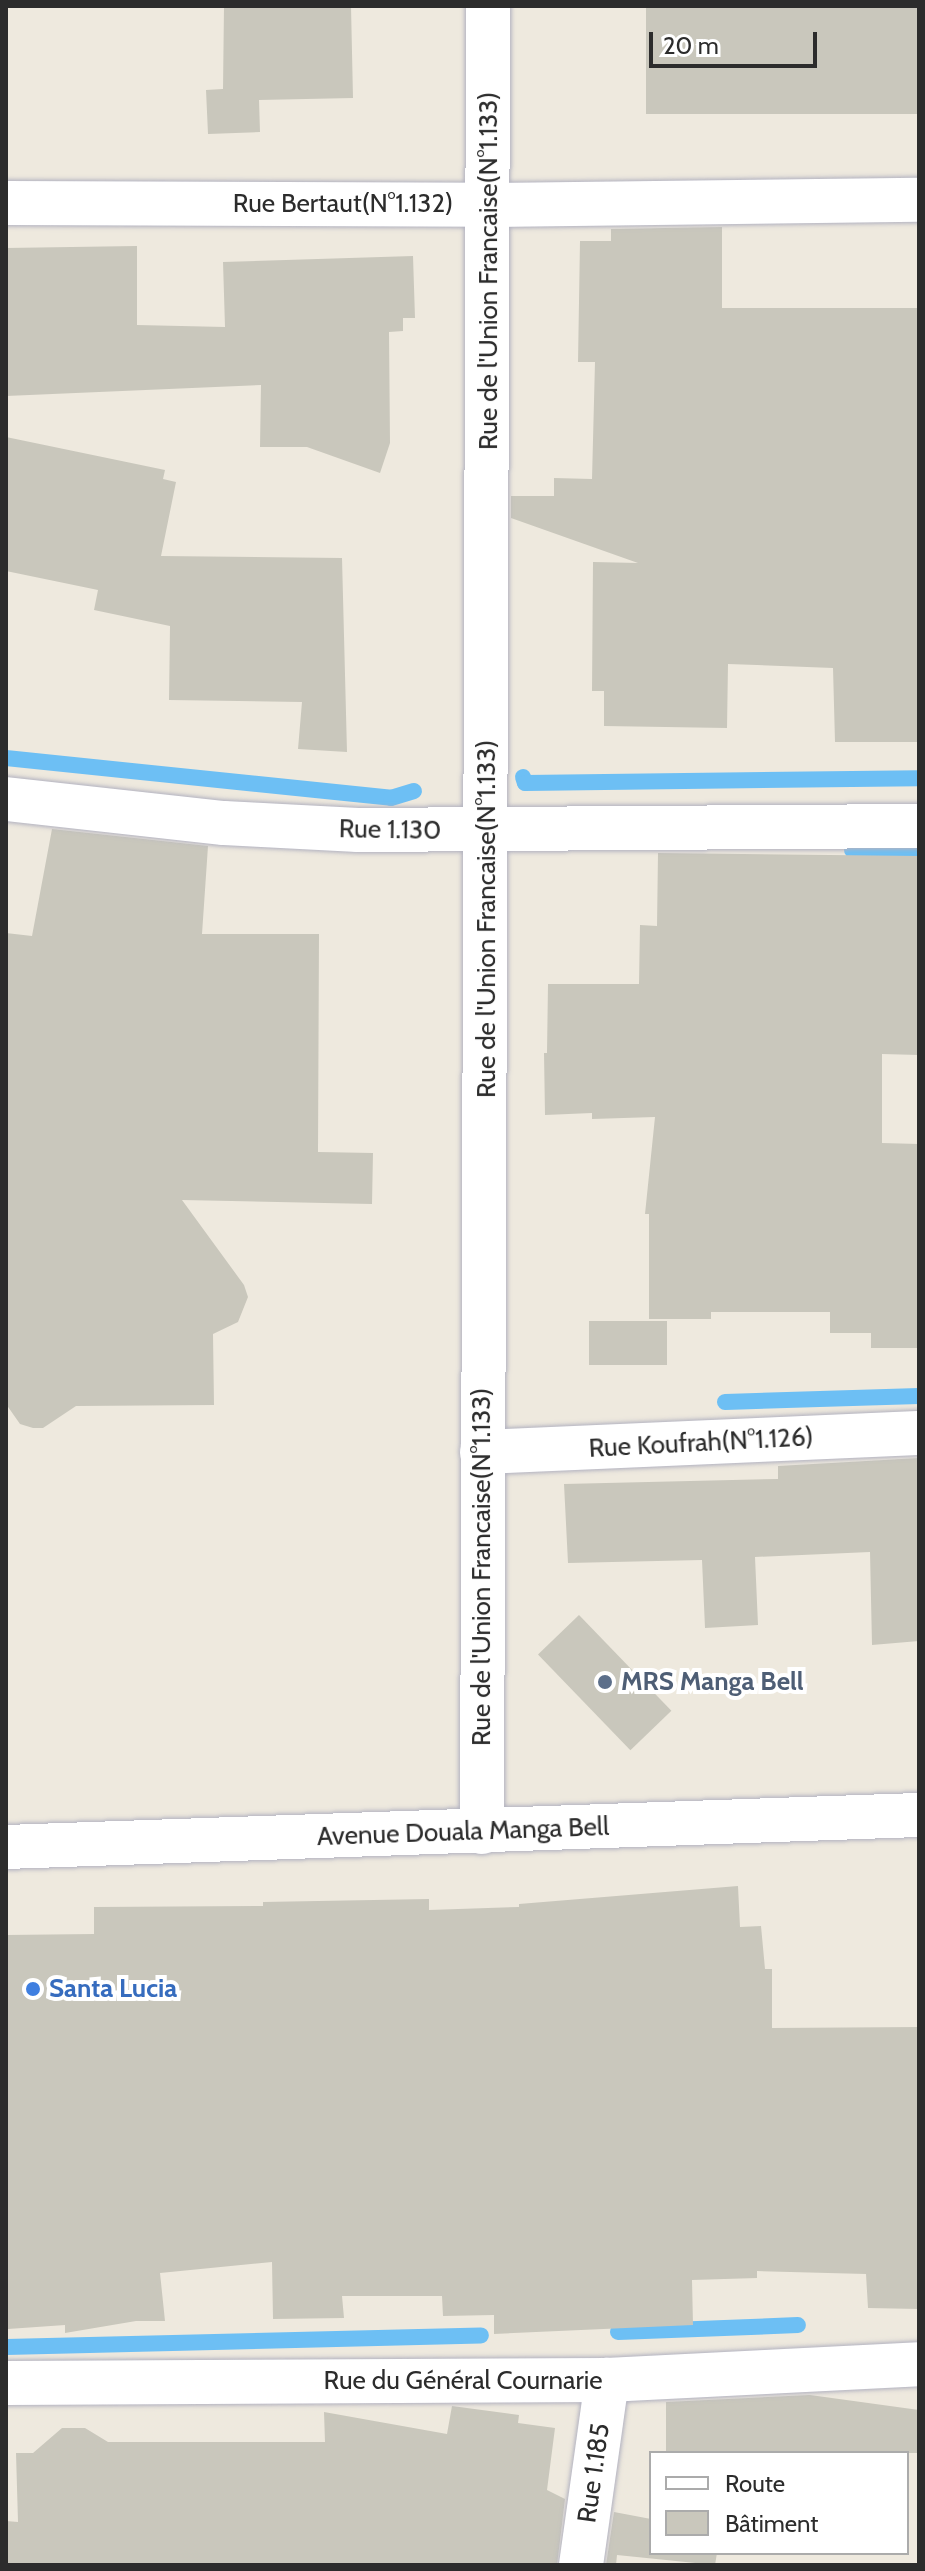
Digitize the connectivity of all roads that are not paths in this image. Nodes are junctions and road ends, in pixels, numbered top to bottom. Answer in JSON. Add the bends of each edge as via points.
{"nodes":[{"id":1,"x":488,"y":6,"type":"edge"},
{"id":2,"x":919,"y":200,"type":"edge"},
{"id":3,"x":6,"y":203,"type":"edge"},
{"id":4,"x":490,"y":205,"type":"junction"},
{"id":5,"x":6,"y":799,"type":"edge"},
{"id":6,"x":919,"y":826,"type":"edge"},
{"id":7,"x":488,"y":832,"type":"junction"},
{"id":8,"x":919,"y":1433,"type":"edge"},
{"id":9,"x":482,"y":1452,"type":"junction"},
{"id":10,"x":919,"y":1815,"type":"edge"},
{"id":11,"x":482,"y":1832,"type":"junction"},
{"id":12,"x":6,"y":1847,"type":"edge"},
{"id":13,"x":919,"y":2364,"type":"edge"},
{"id":14,"x":607,"y":2380,"type":"junction"},
{"id":15,"x":6,"y":2383,"type":"edge"},
{"id":16,"x":581,"y":2565,"type":"edge"}],
"edges":[{"from":1,"to":4,"type":"street","name":"Rue de l'Union Francaise(N°1.133)"},
{"from":2,"to":4,"type":"street","name":"Rue Bertaut(N°1.132)"},
{"from":3,"to":4,"type":"street","name":"Rue Bertaut(N°1.132)"},
{"from":4,"to":7,"type":"street","name":"Rue de l'Union Francaise(N°1.133)"},
{"from":5,"to":7,"type":"street","name":"Rue 1.130","via":[[224,823]]},
{"from":6,"to":7,"type":"street","name":"Rue 1.130"},
{"from":7,"to":9,"type":"street","name":"Rue de l'Union Francaise(N°1.133)"},
{"from":8,"to":9,"type":"street","name":"Rue Koufrah(N°1.126)"},
{"from":9,"to":11,"type":"street","name":"Rue de l'Union Francaise(N°1.133)"},
{"from":10,"to":11,"type":"street","name":"Avenue Douala Manga Bell"},
{"from":11,"to":12,"type":"street","name":"Avenue Douala Manga Bell"},
{"from":13,"to":14,"type":"street","name":"Rue du Général Cournarie"},
{"from":14,"to":15,"type":"street","name":"Rue du Général Cournarie"},
{"from":14,"to":16,"type":"street","name":"Rue 1.185"}]}
